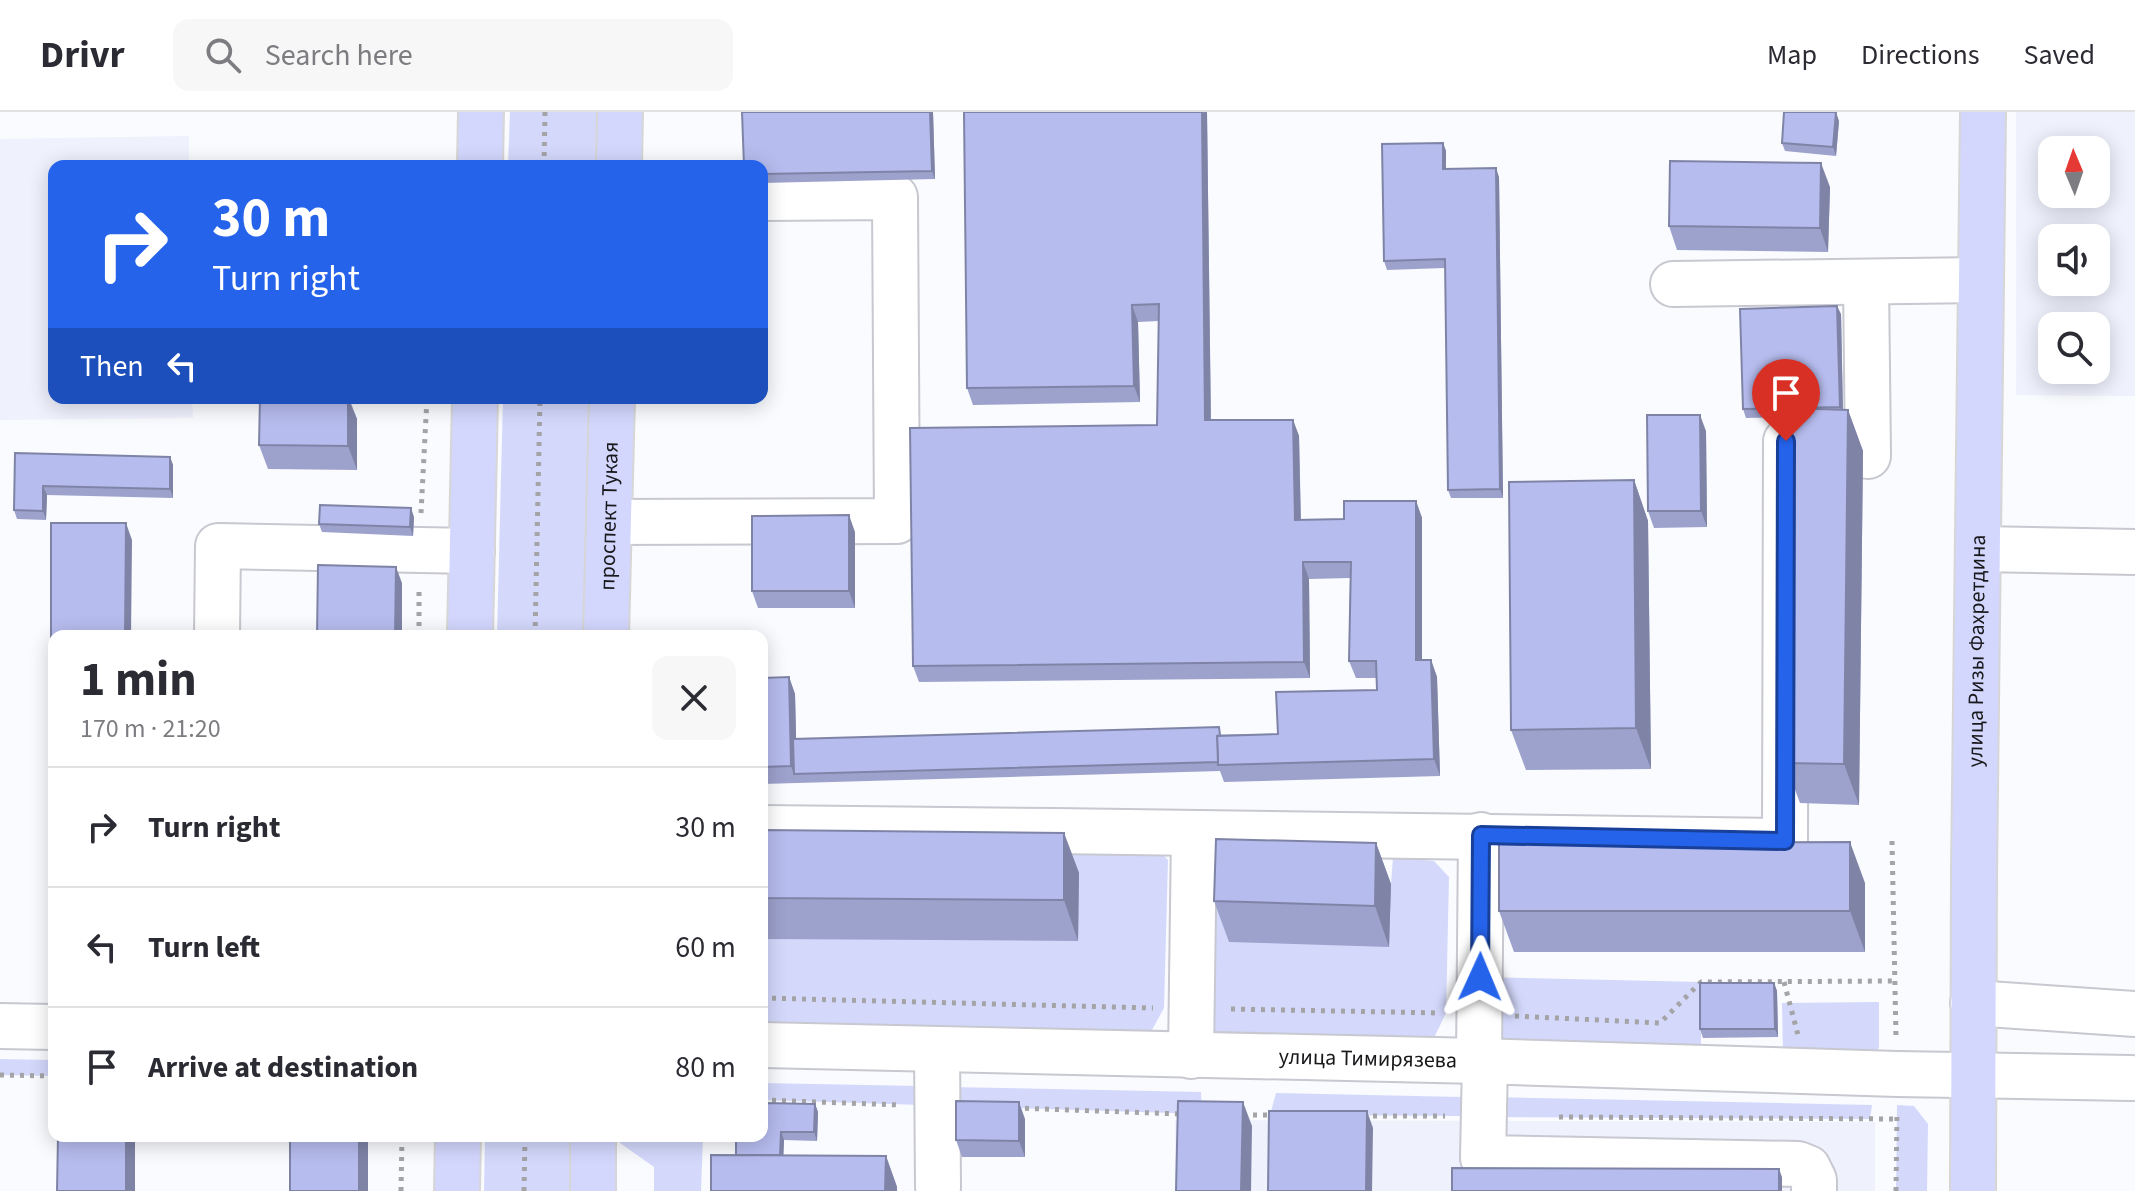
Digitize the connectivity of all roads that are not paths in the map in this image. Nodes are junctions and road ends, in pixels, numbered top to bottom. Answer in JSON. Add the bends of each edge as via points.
{"nodes":[{"id":1,"x":481,"y":112,"type":"edge"},
{"id":2,"x":620,"y":112,"type":"edge"},
{"id":3,"x":1983,"y":112,"type":"edge"},
{"id":4,"x":480,"y":160,"type":"edge"},
{"id":5,"x":619,"y":160,"type":"edge"},
{"id":6,"x":768,"y":198,"type":"edge"},
{"id":7,"x":1981,"y":280,"type":"junction"},
{"id":8,"x":1866,"y":282,"type":"junction"},
{"id":9,"x":1673,"y":284,"type":"dead end"},
{"id":10,"x":475,"y":404,"type":"edge"},
{"id":11,"x":612,"y":404,"type":"edge"},
{"id":12,"x":1786,"y":441,"type":"edge"},
{"id":13,"x":1868,"y":456,"type":"dead end"},
{"id":14,"x":609,"y":522,"type":"junction"},
{"id":15,"x":1978,"y":549,"type":"junction"},
{"id":16,"x":472,"y":551,"type":"junction"},
{"id":17,"x":2135,"y":552,"type":"edge"},
{"id":18,"x":217,"y":630,"type":"edge"},
{"id":19,"x":470,"y":630,"type":"edge"},
{"id":20,"x":606,"y":630,"type":"edge"},
{"id":21,"x":768,"y":828,"type":"edge"},
{"id":22,"x":1194,"y":834,"type":"junction"},
{"id":23,"x":1481,"y":835,"type":"junction"},
{"id":24,"x":1973,"y":1003,"type":"junction"},
{"id":25,"x":2135,"y":1014,"type":"edge"},
{"id":26,"x":0,"y":1026,"type":"edge"},
{"id":27,"x":48,"y":1027,"type":"edge"},
{"id":28,"x":768,"y":1045,"type":"edge"},
{"id":29,"x":937,"y":1049,"type":"junction"},
{"id":30,"x":1191,"y":1056,"type":"junction"},
{"id":31,"x":1482,"y":1061,"type":"junction"},
{"id":32,"x":1975,"y":1076,"type":"junction"},
{"id":33,"x":2131,"y":1078,"type":"dead end"},
{"id":34,"x":458,"y":1142,"type":"edge"},
{"id":35,"x":593,"y":1142,"type":"edge"},
{"id":36,"x":938,"y":1187,"type":"dead end"},
{"id":37,"x":457,"y":1191,"type":"edge"},
{"id":38,"x":593,"y":1191,"type":"edge"},
{"id":39,"x":1814,"y":1191,"type":"edge"},
{"id":40,"x":1973,"y":1191,"type":"edge"}],
"edges":[{"from":1,"to":4,"type":"main road"},
{"from":2,"to":5,"type":"main road"},
{"from":3,"to":7,"type":"main road","name":"улица Ризы Фахретдина"},
{"from":6,"to":14,"type":"street","via":[[895,197],[897,521]]},
{"from":7,"to":8,"type":"street"},
{"from":7,"to":15,"type":"main road","name":"улица Ризы Фахретдина"},
{"from":8,"to":9,"type":"street"},
{"from":8,"to":13,"type":"street"},
{"from":10,"to":16,"type":"main road"},
{"from":11,"to":14,"type":"main road","name":"проспект Тукая"},
{"from":12,"to":23,"type":"street","via":[[1785,841]]},
{"from":14,"to":20,"type":"main road","name":"проспект Тукая"},
{"from":15,"to":17,"type":"street"},
{"from":15,"to":24,"type":"main road","name":"улица Ризы Фахретдина"},
{"from":16,"to":18,"type":"street","via":[[218,546]]},
{"from":16,"to":19,"type":"main road"},
{"from":21,"to":22,"type":"street"},
{"from":22,"to":23,"type":"street"},
{"from":22,"to":30,"type":"street"},
{"from":23,"to":31,"type":"street"},
{"from":24,"to":25,"type":"street"},
{"from":24,"to":32,"type":"main road","name":"улица Ризы Фахретдина"},
{"from":26,"to":27,"type":"street"},
{"from":28,"to":29,"type":"street","name":"улица Тимирязева"},
{"from":29,"to":30,"type":"street","name":"улица Тимирязева"},
{"from":29,"to":36,"type":"street"},
{"from":30,"to":31,"type":"street","name":"улица Тимирязева"},
{"from":31,"to":32,"type":"street","name":"улица Тимирязева"},
{"from":31,"to":39,"type":"street","via":[[1483,1158],[1798,1164],[1808,1168]]},
{"from":32,"to":33,"type":"street","name":"улица Тимирязева"},
{"from":32,"to":40,"type":"main road","name":"улица Ризы Фахретдина"},
{"from":34,"to":37,"type":"main road"},
{"from":35,"to":38,"type":"main road"}]}
